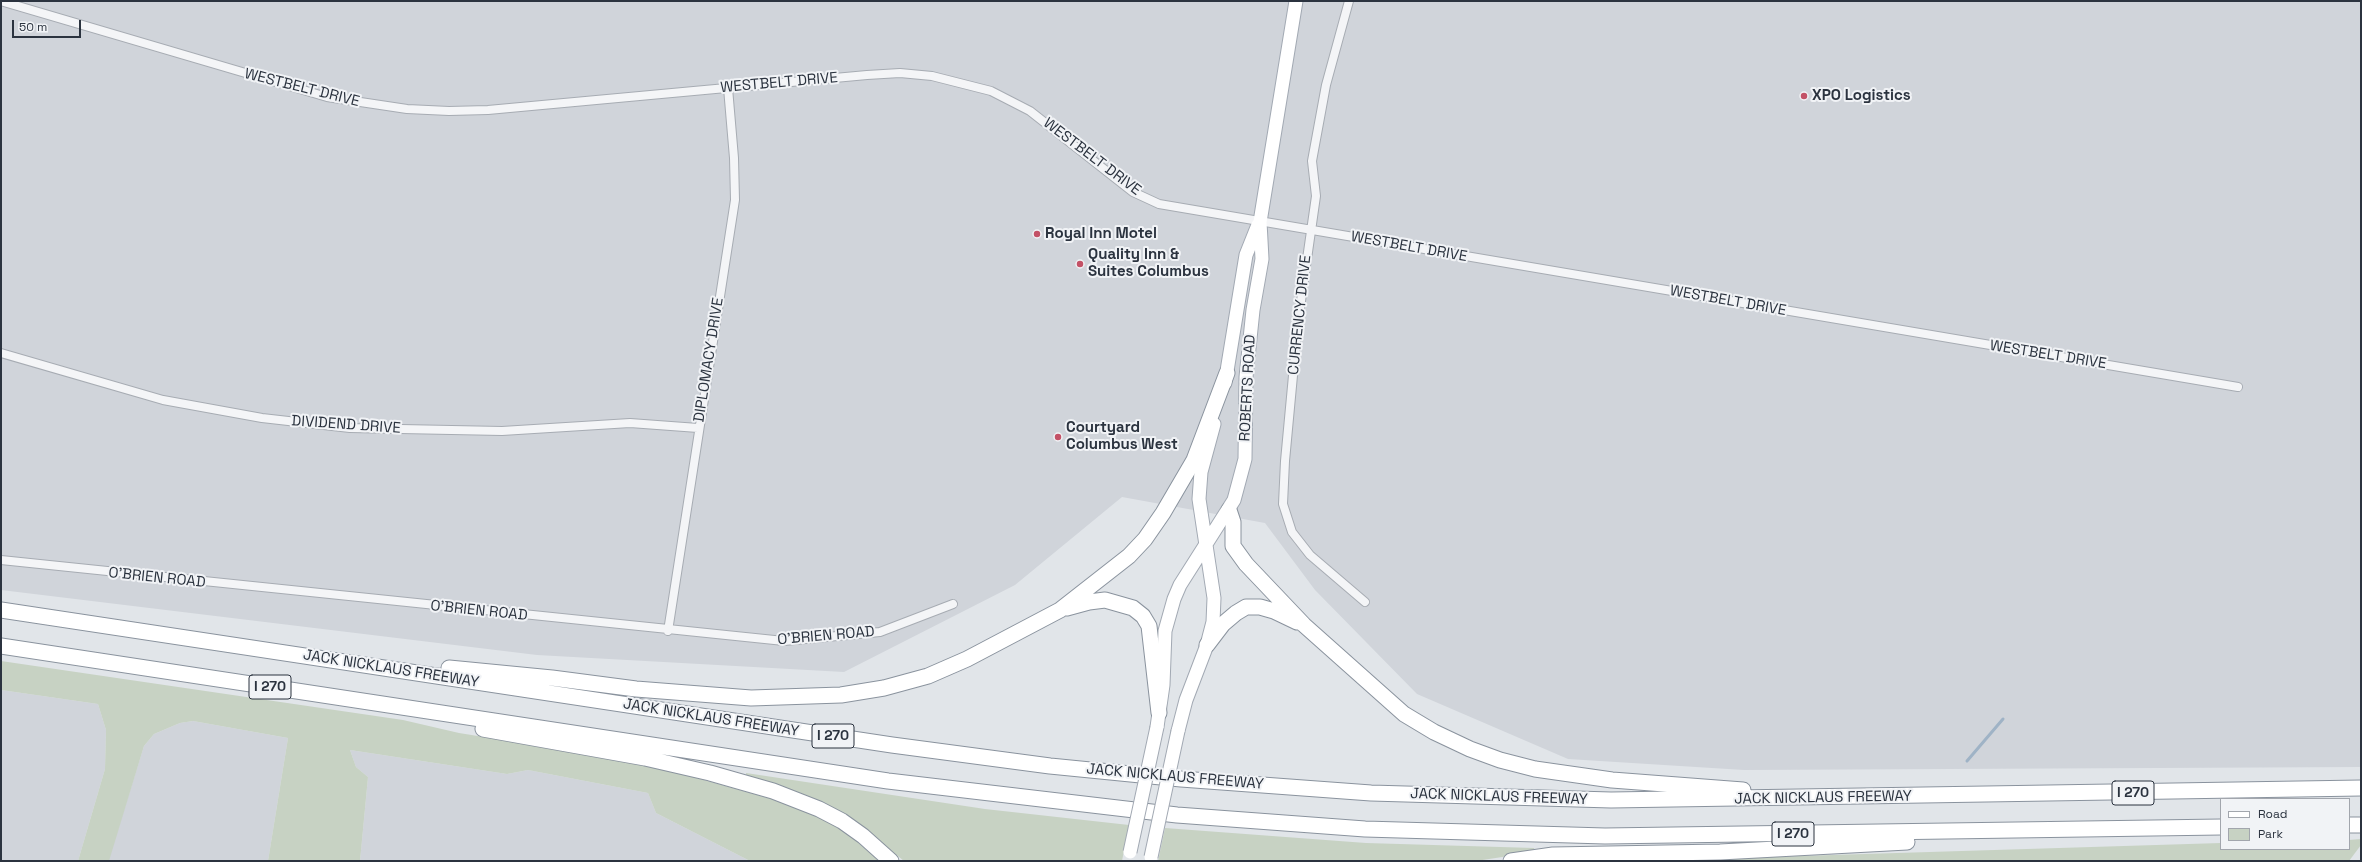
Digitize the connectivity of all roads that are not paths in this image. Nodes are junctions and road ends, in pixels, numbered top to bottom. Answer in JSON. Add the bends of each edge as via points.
{"nodes":[{"id":1,"x":1,"y":1,"type":"edge"},
{"id":2,"x":1296,"y":1,"type":"edge"},
{"id":3,"x":1348,"y":1,"type":"edge"},
{"id":4,"x":728,"y":88,"type":"junction"},
{"id":5,"x":1260,"y":222,"type":"junction"},
{"id":6,"x":1310,"y":230,"type":"junction"},
{"id":7,"x":1,"y":353,"type":"edge"},
{"id":8,"x":1227,"y":373,"type":"junction"},
{"id":9,"x":2238,"y":388,"type":"dead end"},
{"id":10,"x":698,"y":428,"type":"junction"},
{"id":11,"x":1228,"y":510,"type":"junction"},
{"id":12,"x":1206,"y":545,"type":"junction"},
{"id":13,"x":1,"y":560,"type":"edge"},
{"id":14,"x":1365,"y":602,"type":"dead end"},
{"id":15,"x":953,"y":604,"type":"dead end"},
{"id":16,"x":1,"y":610,"type":"edge"},
{"id":17,"x":1060,"y":610,"type":"junction"},
{"id":18,"x":1304,"y":626,"type":"junction"},
{"id":19,"x":668,"y":631,"type":"junction"},
{"id":20,"x":1207,"y":645,"type":"junction"},
{"id":21,"x":1,"y":646,"type":"edge"},
{"id":22,"x":298,"y":655,"type":"junction"},
{"id":23,"x":399,"y":706,"type":"junction"},
{"id":24,"x":1158,"y":720,"type":"junction"},
{"id":25,"x":2361,"y":788,"type":"edge"},
{"id":26,"x":1832,"y":798,"type":"junction"},
{"id":27,"x":2220,"y":827,"type":"edge"},
{"id":28,"x":1981,"y":832,"type":"junction"},
{"id":29,"x":1129,"y":856,"type":"edge"},
{"id":30,"x":1151,"y":860,"type":"edge"},
{"id":31,"x":891,"y":861,"type":"edge"},
{"id":32,"x":1511,"y":861,"type":"edge"}],
"edges":[{"from":1,"to":4,"type":"street","name":"WESTBELT DRIVE","via":[[300,90],[373,105],[449,111],[473,110]]},
{"from":2,"to":5,"type":"main road","name":"ROBERTS ROAD"},
{"from":3,"to":6,"type":"street","name":"CURRENCY DRIVE","via":[[1335,46],[1314,144],[1312,161],[1316,196]]},
{"from":4,"to":5,"type":"street","name":"WESTBELT DRIVE","via":[[900,73],[952,80],[991,91],[1030,111],[1133,192],[1159,204]]},
{"from":4,"to":10,"type":"street","name":"DIPLOMACY DRIVE","via":[[734,158],[734,200]]},
{"from":5,"to":6,"type":"street","name":"WESTBELT DRIVE"},
{"from":5,"to":8,"type":"main road","name":"ROBERTS ROAD","via":[[1246,255]]},
{"from":5,"to":11,"type":"main road","name":"ROBERTS ROAD","via":[[1262,259],[1247,364],[1245,459],[1240,482]]},
{"from":6,"to":9,"type":"street","name":"WESTBELT DRIVE"},
{"from":6,"to":14,"type":"street","name":"CURRENCY DRIVE","via":[[1297,329],[1283,504],[1292,532],[1310,555]]},
{"from":7,"to":10,"type":"street","name":"DIVIDEND DRIVE","via":[[163,400],[262,418],[350,428],[502,431],[630,423]]},
{"from":8,"to":12,"type":"main road","name":"ROBERTS ROAD","via":[[1204,459],[1200,485],[1200,509]]},
{"from":8,"to":17,"type":"highway","via":[[1194,460],[1145,539],[1129,556]]},
{"from":10,"to":19,"type":"street","name":"DIPLOMACY DRIVE"},
{"from":11,"to":12,"type":"main road","name":"ROBERTS ROAD"},
{"from":11,"to":18,"type":"highway","via":[[1233,522],[1233,546],[1246,564]]},
{"from":12,"to":20,"type":"main road","name":"ROBERTS ROAD","via":[[1214,598]]},
{"from":12,"to":24,"type":"main road","name":"ROBERTS ROAD","via":[[1180,585],[1168,615]]},
{"from":13,"to":19,"type":"street","name":"O'BRIEN ROAD"},
{"from":15,"to":19,"type":"street","name":"O'BRIEN ROAD","via":[[880,632],[784,641]]},
{"from":16,"to":22,"type":"highway","name":"JACK NICKLAUS FREEWAY","number":"I 270"},
{"from":17,"to":22,"type":"highway","via":[[967,660],[928,676],[884,688],[798,698],[695,694]]},
{"from":17,"to":24,"type":"highway","via":[[1105,600],[1133,608],[1143,616],[1149,626],[1154,654]]},
{"from":18,"to":20,"type":"highway","via":[[1274,611],[1246,607],[1223,624]]},
{"from":18,"to":26,"type":"highway","via":[[1404,714],[1440,735],[1500,760],[1535,769],[1596,778]]},
{"from":20,"to":30,"type":"main road","name":"ROBERTS ROAD","bridge":true,"via":[[1190,688],[1178,731]]},
{"from":21,"to":23,"type":"highway","number":"I 270"},
{"from":22,"to":26,"type":"highway","name":"JACK NICKLAUS FREEWAY","number":"I 270","via":[[892,745],[1050,766],[1181,779],[1371,793],[1595,800]]},
{"from":23,"to":28,"type":"highway","number":"I 270","via":[[888,780],[1177,815],[1365,829],[1605,836]]},
{"from":23,"to":31,"type":"highway","via":[[470,726],[645,758],[773,791],[842,821]]},
{"from":24,"to":29,"type":"main road","name":"ROBERTS ROAD","bridge":true},
{"from":25,"to":26,"type":"highway","name":"JACK NICKLAUS FREEWAY","number":"I 270"},
{"from":27,"to":28,"type":"highway","number":"I 270"},
{"from":28,"to":32,"type":"highway","via":[[1892,843],[1720,852],[1553,855]]}]}
